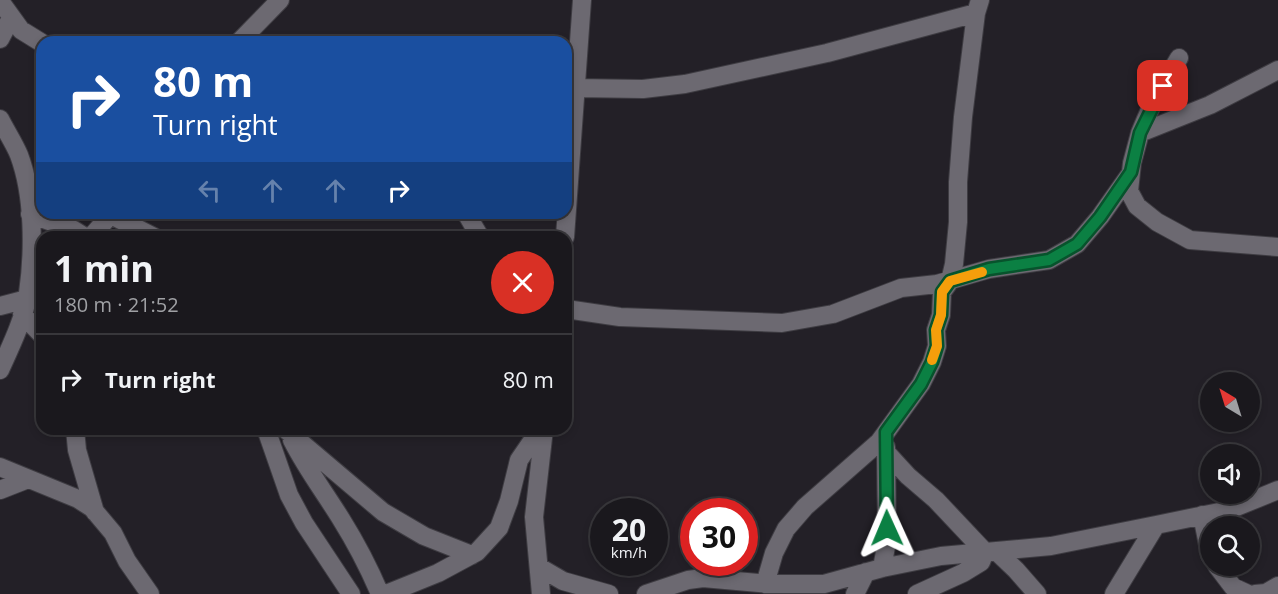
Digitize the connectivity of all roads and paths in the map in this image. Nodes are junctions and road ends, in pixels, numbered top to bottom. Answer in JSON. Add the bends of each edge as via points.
{"nodes":[{"id":1,"x":280,"y":0,"type":"edge"},
{"id":2,"x":582,"y":0,"type":"edge"},
{"id":3,"x":0,"y":1,"type":"edge"},
{"id":4,"x":978,"y":7,"type":"edge"},
{"id":5,"x":11,"y":18,"type":"junction"},
{"id":6,"x":245,"y":36,"type":"edge"},
{"id":7,"x":0,"y":39,"type":"edge"},
{"id":8,"x":36,"y":39,"type":"edge"},
{"id":9,"x":1179,"y":58,"type":"dead end"},
{"id":10,"x":572,"y":64,"type":"edge"},
{"id":11,"x":1278,"y":70,"type":"edge"},
{"id":12,"x":576,"y":88,"type":"junction"},
{"id":13,"x":0,"y":118,"type":"edge"},
{"id":14,"x":1140,"y":133,"type":"junction"},
{"id":15,"x":572,"y":142,"type":"edge"},
{"id":16,"x":1131,"y":172,"type":"junction"},
{"id":17,"x":30,"y":214,"type":"junction"},
{"id":18,"x":36,"y":216,"type":"edge"},
{"id":19,"x":44,"y":219,"type":"edge"},
{"id":20,"x":107,"y":219,"type":"edge"},
{"id":21,"x":120,"y":219,"type":"edge"},
{"id":22,"x":76,"y":231,"type":"edge"},
{"id":23,"x":96,"y":231,"type":"edge"},
{"id":24,"x":143,"y":231,"type":"edge"},
{"id":25,"x":1278,"y":247,"type":"edge"},
{"id":26,"x":950,"y":281,"type":"junction"},
{"id":27,"x":30,"y":296,"type":"edge"},
{"id":28,"x":0,"y":306,"type":"edge"},
{"id":29,"x":572,"y":310,"type":"edge"},
{"id":30,"x":36,"y":316,"type":"edge"},
{"id":31,"x":0,"y":370,"type":"edge"},
{"id":32,"x":886,"y":432,"type":"junction"},
{"id":33,"x":76,"y":435,"type":"edge"},
{"id":34,"x":268,"y":435,"type":"edge"},
{"id":35,"x":289,"y":435,"type":"edge"},
{"id":36,"x":292,"y":435,"type":"edge"},
{"id":37,"x":538,"y":435,"type":"edge"},
{"id":38,"x":542,"y":435,"type":"edge"},
{"id":39,"x":886,"y":452,"type":"junction"},
{"id":40,"x":0,"y":467,"type":"edge"},
{"id":41,"x":28,"y":479,"type":"junction"},
{"id":42,"x":0,"y":490,"type":"edge"},
{"id":43,"x":1278,"y":490,"type":"edge"},
{"id":44,"x":95,"y":512,"type":"junction"},
{"id":45,"x":1202,"y":515,"type":"joint"},
{"id":46,"x":1156,"y":525,"type":"junction"},
{"id":47,"x":990,"y":551,"type":"junction"},
{"id":48,"x":471,"y":555,"type":"junction"},
{"id":49,"x":539,"y":567,"type":"junction"},
{"id":50,"x":874,"y":570,"type":"junction"},
{"id":51,"x":1225,"y":576,"type":"edge"},
{"id":52,"x":765,"y":584,"type":"junction"},
{"id":53,"x":1278,"y":586,"type":"edge"},
{"id":54,"x":150,"y":594,"type":"edge"},
{"id":55,"x":351,"y":594,"type":"edge"},
{"id":56,"x":380,"y":594,"type":"edge"},
{"id":57,"x":386,"y":594,"type":"edge"},
{"id":58,"x":541,"y":594,"type":"edge"},
{"id":59,"x":609,"y":594,"type":"edge"},
{"id":60,"x":646,"y":594,"type":"edge"},
{"id":61,"x":855,"y":594,"type":"edge"},
{"id":62,"x":917,"y":594,"type":"edge"},
{"id":63,"x":1037,"y":594,"type":"edge"},
{"id":64,"x":1114,"y":594,"type":"edge"},
{"id":65,"x":1248,"y":594,"type":"edge"},
{"id":66,"x":1255,"y":594,"type":"edge"}],
"edges":[{"from":1,"to":6,"type":"street"},
{"from":2,"to":10,"type":"street"},
{"from":3,"to":5,"type":"street"},
{"from":4,"to":12,"type":"street","via":[[827,53],[685,84],[643,89]]},
{"from":4,"to":26,"type":"street","via":[[963,117],[958,222]]},
{"from":5,"to":7,"type":"street"},
{"from":5,"to":8,"type":"street"},
{"from":9,"to":14,"type":"street"},
{"from":10,"to":12,"type":"street"},
{"from":11,"to":14,"type":"street","via":[[1210,105]]},
{"from":12,"to":15,"type":"street"},
{"from":13,"to":17,"type":"street","via":[[19,156]]},
{"from":14,"to":16,"type":"street"},
{"from":16,"to":25,"type":"street","via":[[1129,191],[1137,206],[1190,240]]},
{"from":16,"to":26,"type":"street","via":[[1077,244],[1049,260],[989,269]]},
{"from":17,"to":18,"type":"street"},
{"from":17,"to":27,"type":"street"},
{"from":19,"to":22,"type":"street"},
{"from":20,"to":23,"type":"street"},
{"from":21,"to":24,"type":"street"},
{"from":26,"to":29,"type":"street","via":[[901,288],[833,314],[783,323],[620,317]]},
{"from":26,"to":32,"type":"street","via":[[942,292],[932,362]]},
{"from":27,"to":28,"type":"street"},
{"from":27,"to":30,"type":"street"},
{"from":27,"to":31,"type":"street"},
{"from":32,"to":39,"type":"street"},
{"from":32,"to":52,"type":"street","via":[[786,529]]},
{"from":33,"to":44,"type":"street"},
{"from":34,"to":55,"type":"street","via":[[289,495]]},
{"from":35,"to":56,"type":"street","via":[[366,561]]},
{"from":36,"to":48,"type":"street","via":[[384,512],[424,536]]},
{"from":37,"to":48,"type":"street","via":[[519,460],[499,528]]},
{"from":38,"to":49,"type":"street","via":[[534,517]]},
{"from":39,"to":47,"type":"street"},
{"from":39,"to":50,"type":"street","via":[[887,540]]},
{"from":40,"to":41,"type":"street"},
{"from":41,"to":42,"type":"street"},
{"from":41,"to":44,"type":"street","via":[[78,499]]},
{"from":43,"to":45,"type":"street","via":[[1229,510]]},
{"from":44,"to":54,"type":"street","via":[[113,533]]},
{"from":45,"to":46,"type":"street"},
{"from":46,"to":47,"type":"street","via":[[1051,546]]},
{"from":46,"to":64,"type":"street"},
{"from":47,"to":50,"type":"street"},
{"from":47,"to":62,"type":"street","via":[[963,573]]},
{"from":47,"to":63,"type":"street","via":[[1017,570]]},
{"from":48,"to":57,"type":"street"},
{"from":49,"to":58,"type":"street"},
{"from":49,"to":59,"type":"street","via":[[563,581]]},
{"from":50,"to":52,"type":"street","via":[[824,584]]},
{"from":50,"to":61,"type":"street"},
{"from":51,"to":65,"type":"street","via":[[1233,587]]},
{"from":52,"to":60,"type":"street","via":[[703,578]]},
{"from":53,"to":66,"type":"street"}]}
